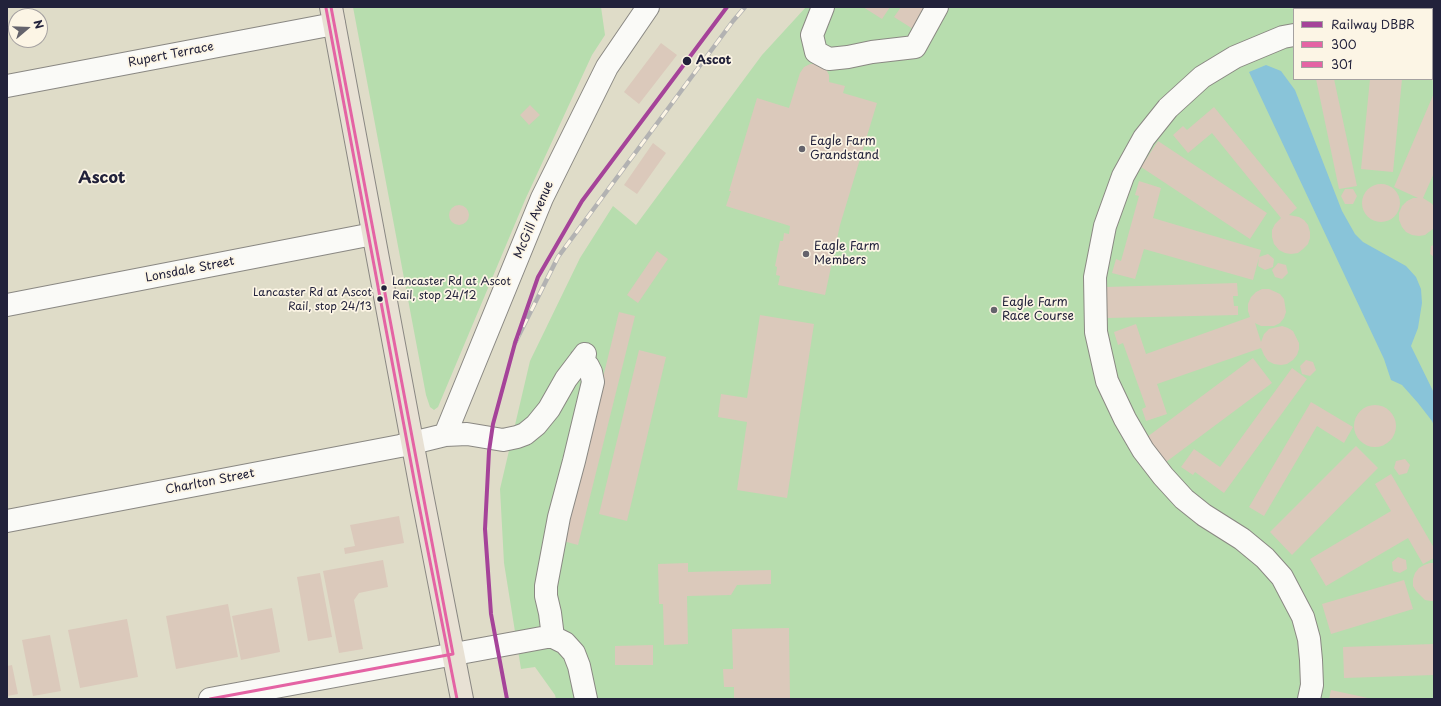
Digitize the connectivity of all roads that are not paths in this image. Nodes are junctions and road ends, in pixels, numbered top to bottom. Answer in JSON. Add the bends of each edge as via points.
{"nodes":[{"id":1,"x":648,"y":7,"type":"edge"},
{"id":2,"x":823,"y":7,"type":"edge"},
{"id":3,"x":937,"y":7,"type":"edge"},
{"id":4,"x":333,"y":15,"type":"edge"},
{"id":5,"x":1293,"y":35,"type":"edge"},
{"id":6,"x":7,"y":86,"type":"edge"},
{"id":7,"x":374,"y":234,"type":"junction"},
{"id":8,"x":7,"y":305,"type":"edge"},
{"id":9,"x":445,"y":435,"type":"junction"},
{"id":10,"x":413,"y":443,"type":"junction"},
{"id":11,"x":7,"y":521,"type":"edge"},
{"id":12,"x":553,"y":638,"type":"junction"},
{"id":13,"x":453,"y":654,"type":"junction"},
{"id":14,"x":210,"y":699,"type":"edge"},
{"id":15,"x":462,"y":699,"type":"edge"},
{"id":16,"x":586,"y":699,"type":"edge"},
{"id":17,"x":1309,"y":699,"type":"edge"}],
"edges":[{"from":1,"to":9,"type":"street","name":"McGill Avenue","via":[[607,67],[542,198]]},
{"from":2,"to":3,"type":"street","via":[[812,35],[816,52],[829,59],[915,47]]},
{"from":4,"to":6,"type":"street","name":"Rupert Terrace"},
{"from":4,"to":7,"type":"main road"},
{"from":5,"to":17,"type":"street","via":[[1235,57],[1202,77],[1168,108],[1144,138],[1123,176],[1105,226],[1095,277],[1096,332],[1107,381],[1143,450],[1184,499],[1242,539],[1265,558],[1282,577],[1303,618],[1309,639],[1312,685]]},
{"from":7,"to":8,"type":"street","name":"Lonsdale Street"},
{"from":7,"to":10,"type":"main road"},
{"from":9,"to":10,"type":"street"},
{"from":9,"to":12,"type":"street","via":[[467,434],[508,440],[525,434],[536,425],[583,357],[588,366],[593,382],[559,517],[546,586]]},
{"from":10,"to":11,"type":"street","name":"Charlton Street"},
{"from":10,"to":13,"type":"main road"},
{"from":12,"to":13,"type":"street","via":[[537,638]]},
{"from":12,"to":16,"type":"street","via":[[565,643],[574,653]]},
{"from":13,"to":14,"type":"street"},
{"from":13,"to":15,"type":"main road"}]}
